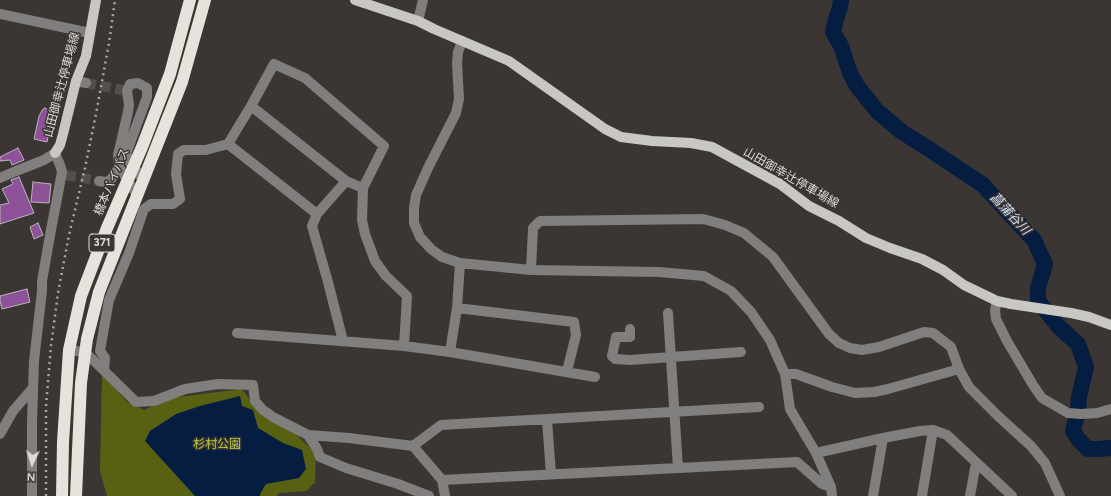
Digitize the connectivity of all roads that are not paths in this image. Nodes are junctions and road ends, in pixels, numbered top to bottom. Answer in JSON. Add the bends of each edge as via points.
{"nodes":[{"id":1,"x":96,"y":0,"type":"edge"},
{"id":2,"x":190,"y":0,"type":"edge"},
{"id":3,"x":205,"y":0,"type":"edge"},
{"id":4,"x":355,"y":0,"type":"edge"},
{"id":5,"x":423,"y":0,"type":"edge"},
{"id":6,"x":0,"y":14,"type":"edge"},
{"id":7,"x":418,"y":21,"type":"junction"},
{"id":8,"x":90,"y":33,"type":"junction"},
{"id":9,"x":462,"y":41,"type":"junction"},
{"id":10,"x":251,"y":106,"type":"junction"},
{"id":11,"x":228,"y":144,"type":"junction"},
{"id":12,"x":55,"y":153,"type":"junction"},
{"id":13,"x":119,"y":167,"type":"junction"},
{"id":14,"x":134,"y":167,"type":"junction"},
{"id":15,"x":0,"y":178,"type":"edge"},
{"id":16,"x":143,"y":179,"type":"junction"},
{"id":17,"x":128,"y":180,"type":"junction"},
{"id":18,"x":99,"y":181,"type":"tunnel mouth"},
{"id":19,"x":346,"y":181,"type":"junction"},
{"id":20,"x":363,"y":188,"type":"junction"},
{"id":21,"x":138,"y":195,"type":"junction"},
{"id":22,"x":317,"y":214,"type":"junction"},
{"id":23,"x":460,"y":263,"type":"junction"},
{"id":24,"x":530,"y":270,"type":"junction"},
{"id":25,"x":997,"y":300,"type":"junction"},
{"id":26,"x":457,"y":308,"type":"junction"},
{"id":27,"x":668,"y":313,"type":"dead end"},
{"id":28,"x":1111,"y":324,"type":"edge"},
{"id":29,"x":630,"y":329,"type":"dead end"},
{"id":30,"x":236,"y":333,"type":"dead end"},
{"id":31,"x":343,"y":341,"type":"junction"},
{"id":32,"x":404,"y":346,"type":"junction"},
{"id":33,"x":69,"y":350,"type":"junction"},
{"id":34,"x":85,"y":352,"type":"junction"},
{"id":35,"x":450,"y":352,"type":"junction"},
{"id":36,"x":741,"y":352,"type":"dead end"},
{"id":37,"x":671,"y":357,"type":"junction"},
{"id":38,"x":959,"y":369,"type":"junction"},
{"id":39,"x":104,"y":370,"type":"junction"},
{"id":40,"x":567,"y":372,"type":"junction"},
{"id":41,"x":785,"y":374,"type":"junction"},
{"id":42,"x":595,"y":377,"type":"dead end"},
{"id":43,"x":32,"y":389,"type":"junction"},
{"id":44,"x":759,"y":407,"type":"dead end"},
{"id":45,"x":1111,"y":409,"type":"edge"},
{"id":46,"x":675,"y":412,"type":"junction"},
{"id":47,"x":548,"y":420,"type":"junction"},
{"id":48,"x":933,"y":430,"type":"junction"},
{"id":49,"x":0,"y":434,"type":"edge"},
{"id":50,"x":308,"y":435,"type":"junction"},
{"id":51,"x":883,"y":438,"type":"junction"},
{"id":52,"x":414,"y":446,"type":"junction"},
{"id":53,"x":816,"y":453,"type":"junction"},
{"id":54,"x":976,"y":463,"type":"junction"},
{"id":55,"x":678,"y":468,"type":"junction"},
{"id":56,"x":552,"y":474,"type":"junction"},
{"id":57,"x":442,"y":480,"type":"junction"},
{"id":58,"x":831,"y":491,"type":"edge"},
{"id":59,"x":32,"y":496,"type":"edge"},
{"id":60,"x":62,"y":496,"type":"edge"},
{"id":61,"x":76,"y":496,"type":"edge"},
{"id":62,"x":429,"y":496,"type":"edge"},
{"id":63,"x":445,"y":496,"type":"edge"},
{"id":64,"x":873,"y":496,"type":"edge"},
{"id":65,"x":922,"y":496,"type":"edge"},
{"id":66,"x":970,"y":496,"type":"edge"},
{"id":67,"x":1012,"y":496,"type":"edge"},
{"id":68,"x":1060,"y":496,"type":"edge"}],
"edges":[{"from":1,"to":8,"type":"main road","name":"山田御幸辻停車場線"},
{"from":2,"to":14,"type":"highway","name":"橋本バイパス","number":"371","via":[[170,74]]},
{"from":3,"to":16,"type":"highway","number":"371","via":[[182,82]]},
{"from":4,"to":7,"type":"main road","name":"山田御幸辻停車場線"},
{"from":5,"to":7,"type":"street"},
{"from":6,"to":8,"type":"street"},
{"from":7,"to":9,"type":"main road","name":"山田御幸辻停車場線"},
{"from":8,"to":12,"type":"main road","name":"山田御幸辻停車場線","via":[[81,82]]},
{"from":9,"to":23,"type":"street","via":[[457,63],[459,99],[456,113],[416,195],[414,208],[414,223],[420,237],[442,257]]},
{"from":9,"to":25,"type":"main road","name":"山田御幸辻停車場線","via":[[509,61],[605,129],[621,137],[691,143],[712,148],[780,184],[809,206],[866,238],[922,259],[964,285]]},
{"from":10,"to":11,"type":"street"},
{"from":10,"to":19,"type":"street"},
{"from":10,"to":20,"type":"street","via":[[274,64],[305,78],[384,146]]},
{"from":11,"to":22,"type":"street"},
{"from":11,"to":39,"type":"street","via":[[206,150],[184,150],[178,154],[176,174],[180,199],[173,204],[151,204],[144,209],[109,300],[100,350],[105,358]]},
{"from":12,"to":15,"type":"street"},
{"from":12,"to":43,"type":"street","via":[[64,174],[42,281]]},
{"from":13,"to":14,"type":"street","via":[[118,155],[129,105],[127,91],[130,84],[138,83],[147,88],[147,97],[126,154]]},
{"from":13,"to":17,"type":"street"},
{"from":13,"to":18,"type":"street","via":[[110,181]]},
{"from":14,"to":16,"type":"street"},
{"from":14,"to":17,"type":"highway","name":"橋本バイパス","number":"371"},
{"from":16,"to":21,"type":"highway","number":"371"},
{"from":17,"to":21,"type":"street"},
{"from":17,"to":33,"type":"highway","name":"橋本バイパス","number":"371","via":[[81,296]]},
{"from":19,"to":20,"type":"street"},
{"from":19,"to":22,"type":"street"},
{"from":20,"to":32,"type":"street","via":[[362,220],[375,261],[386,276],[407,296]]},
{"from":21,"to":34,"type":"highway","number":"371","via":[[99,292]]},
{"from":22,"to":31,"type":"street","via":[[312,226]]},
{"from":23,"to":24,"type":"street"},
{"from":23,"to":26,"type":"street"},
{"from":24,"to":38,"type":"street","via":[[533,228],[540,221],[703,219],[725,224],[744,233],[773,258],[829,334],[839,343],[862,350],[924,332],[934,333],[951,347]]},
{"from":24,"to":41,"type":"street","via":[[659,272],[704,276],[731,291],[751,312],[770,340]]},
{"from":25,"to":28,"type":"main road","name":"山田御幸辻停車場線","via":[[1089,317]]},
{"from":25,"to":45,"type":"street","via":[[996,319],[1042,398],[1068,413],[1097,413]]},
{"from":26,"to":35,"type":"street"},
{"from":26,"to":40,"type":"street","via":[[574,322],[576,335]]},
{"from":27,"to":37,"type":"street"},
{"from":29,"to":37,"type":"street","via":[[630,337],[616,337],[612,356],[615,359]]},
{"from":30,"to":31,"type":"street"},
{"from":31,"to":32,"type":"street"},
{"from":32,"to":35,"type":"street"},
{"from":33,"to":34,"type":"street"},
{"from":33,"to":60,"type":"highway","name":"橋本バイパス","number":"371"},
{"from":34,"to":39,"type":"street"},
{"from":34,"to":61,"type":"highway","number":"371"},
{"from":35,"to":40,"type":"street"},
{"from":36,"to":37,"type":"street"},
{"from":37,"to":46,"type":"street"},
{"from":38,"to":41,"type":"street","via":[[888,389],[855,393],[796,374]]},
{"from":38,"to":68,"type":"street","via":[[969,387],[1031,446],[1045,463]]},
{"from":39,"to":50,"type":"street","via":[[136,402],[154,401],[185,389],[218,384],[253,385],[255,401],[263,410]]},
{"from":40,"to":42,"type":"street"},
{"from":41,"to":53,"type":"street","via":[[790,409]]},
{"from":43,"to":49,"type":"street","via":[[13,411]]},
{"from":43,"to":59,"type":"street"},
{"from":44,"to":46,"type":"street"},
{"from":46,"to":47,"type":"street"},
{"from":46,"to":55,"type":"street"},
{"from":47,"to":52,"type":"street","via":[[441,426]]},
{"from":47,"to":56,"type":"street"},
{"from":48,"to":51,"type":"street"},
{"from":48,"to":54,"type":"street","via":[[948,435]]},
{"from":48,"to":65,"type":"street"},
{"from":50,"to":52,"type":"street"},
{"from":50,"to":62,"type":"street","via":[[320,457]]},
{"from":51,"to":53,"type":"street"},
{"from":51,"to":64,"type":"street"},
{"from":52,"to":57,"type":"street"},
{"from":53,"to":58,"type":"street"},
{"from":54,"to":66,"type":"street"},
{"from":54,"to":67,"type":"street"},
{"from":55,"to":56,"type":"street"},
{"from":55,"to":58,"type":"street","via":[[797,462]]},
{"from":56,"to":57,"type":"street"},
{"from":57,"to":63,"type":"street"}]}
